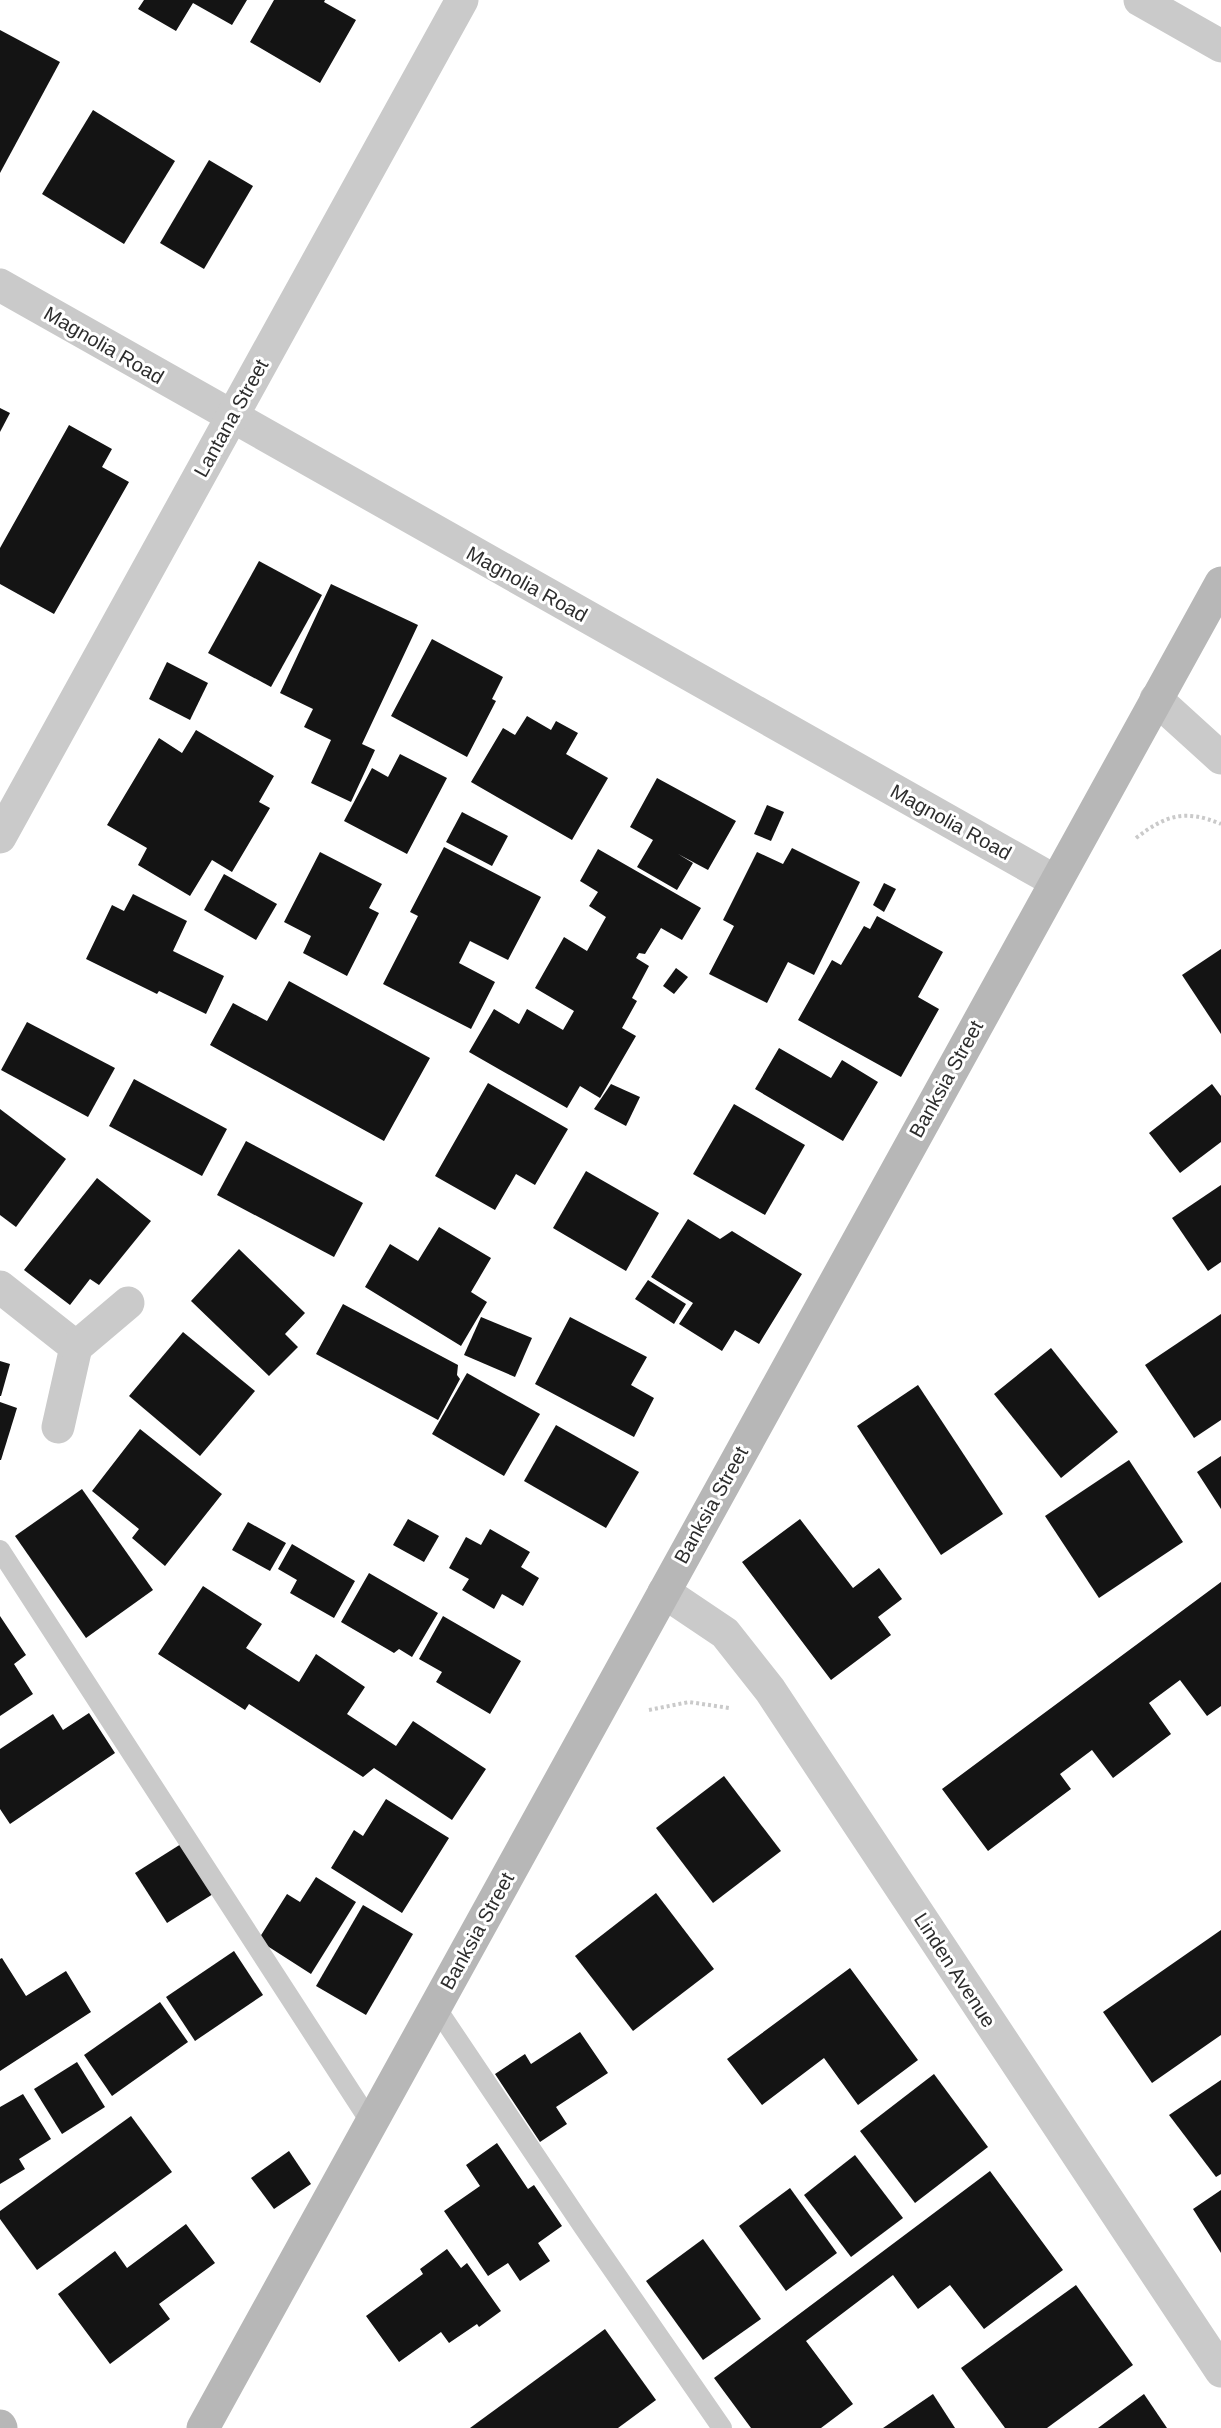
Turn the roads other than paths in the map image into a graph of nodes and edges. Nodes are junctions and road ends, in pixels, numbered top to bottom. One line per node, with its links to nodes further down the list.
1 (462, 0): 5 (street, Lantana Street)
2 (1140, 0): 3 (street)
3 (1221, 46)
4 (0, 285): 5 (street, Magnolia Road)
5 (231, 418): 9 (street, Lantana Street); 10 (street, Magnolia Road)
6 (1221, 583): 7 (street, Banksia Street)
7 (1156, 699): 8 (street); 10 (street, Banksia Street)
8 (1221, 758)
9 (0, 837)
10 (1055, 881): 16 (street, Banksia Street)
11 (0, 1287): 13 (street)
12 (128, 1303): 13 (street)
13 (76, 1347): 14 (street)
14 (58, 1427)
15 (0, 1550): 18 (lane)
16 (664, 1592): 17 (street, Banksia Street); 19 (street, Linden Avenue)
17 (435, 2006): 18 (street, Banksia Street); 21 (lane)
18 (371, 2123): 20 (street, Banksia Street)
19 (1221, 2371)
20 (203, 2428)
21 (722, 2428)

